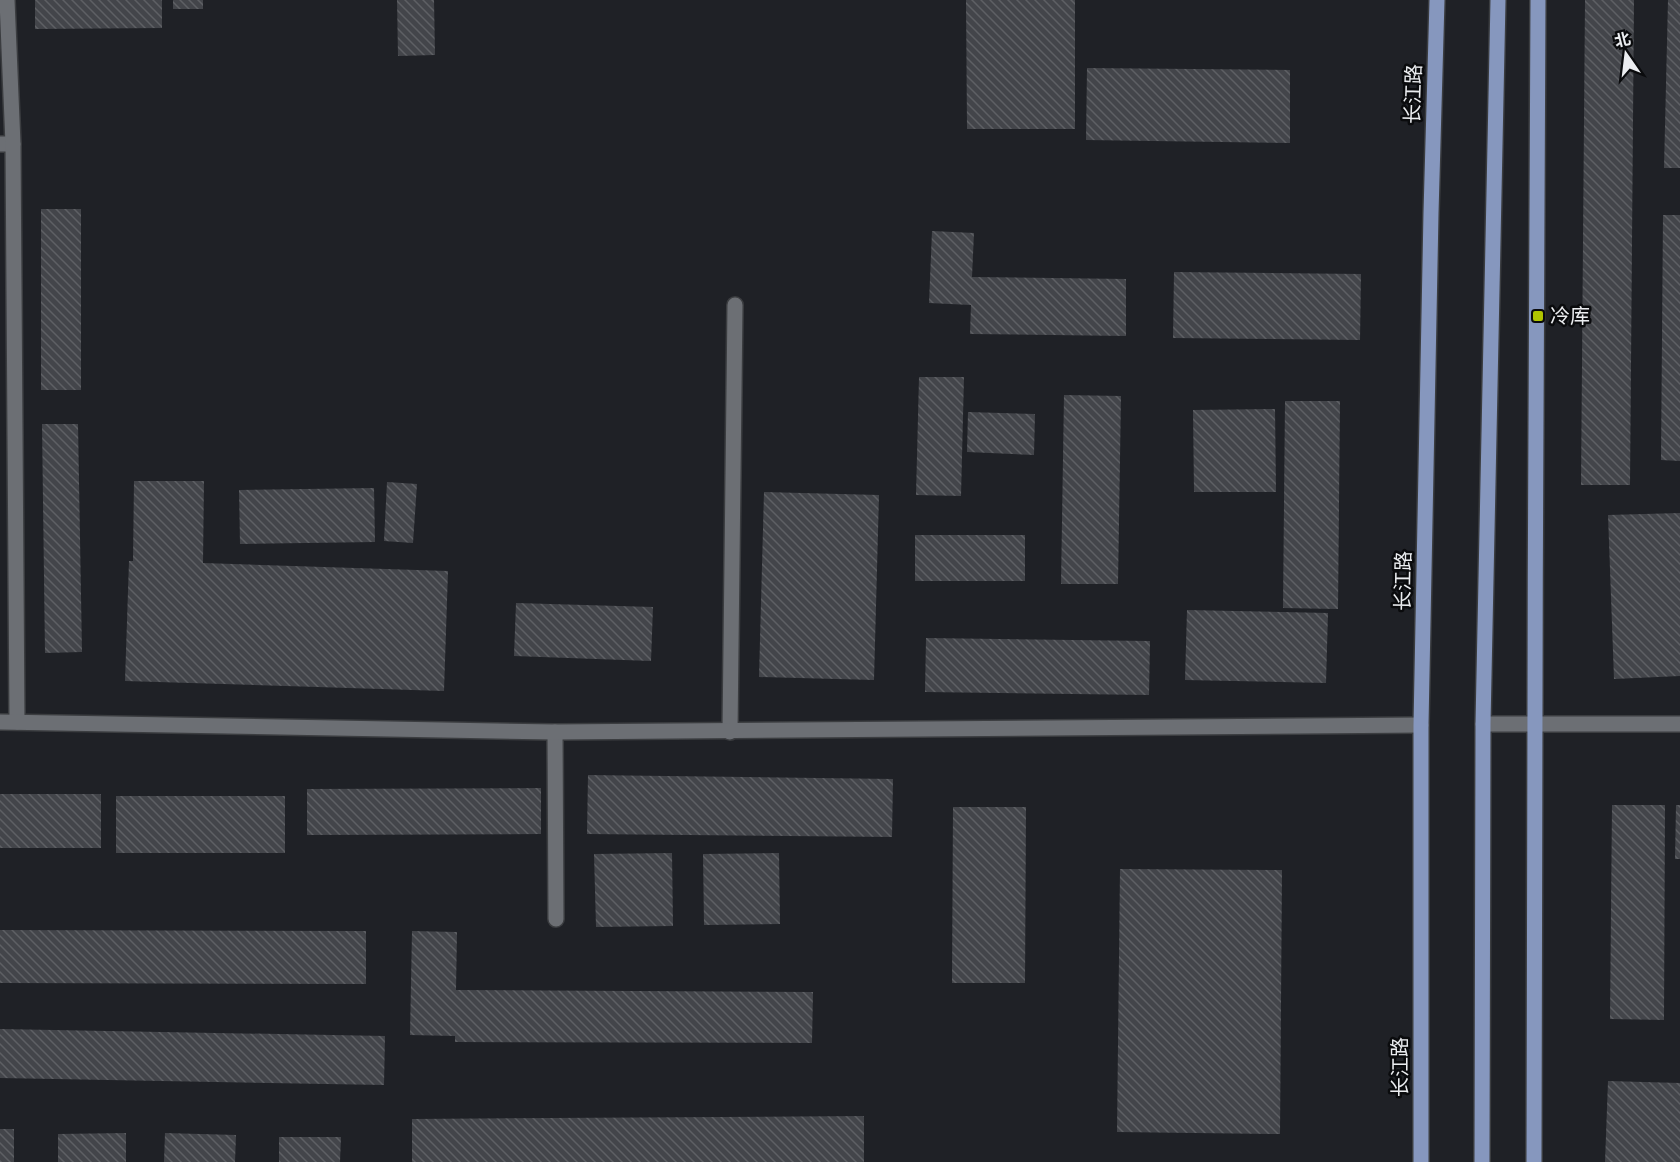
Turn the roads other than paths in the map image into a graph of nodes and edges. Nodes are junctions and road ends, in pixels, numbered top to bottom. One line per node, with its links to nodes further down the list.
1 (7, 0): 5 (street)
2 (1437, 0): 12 (main road, 长江路)
3 (1498, 0): 10 (main road)
4 (1538, 0): 9 (main road)
5 (6, 144): 8 (street)
6 (735, 305): 14 (street)
7 (0, 722): 8 (street)
8 (17, 722): 13 (street)
9 (1535, 723): 10 (street); 11 (street); 18 (main road)
10 (1483, 724): 17 (main road)
11 (1680, 724)
12 (1421, 725): 14 (street); 16 (main road, 长江路)
13 (555, 732): 14 (street); 15 (street)
14 (730, 732)
15 (556, 919)
16 (1421, 1162)
17 (1482, 1162)
18 (1534, 1162)

